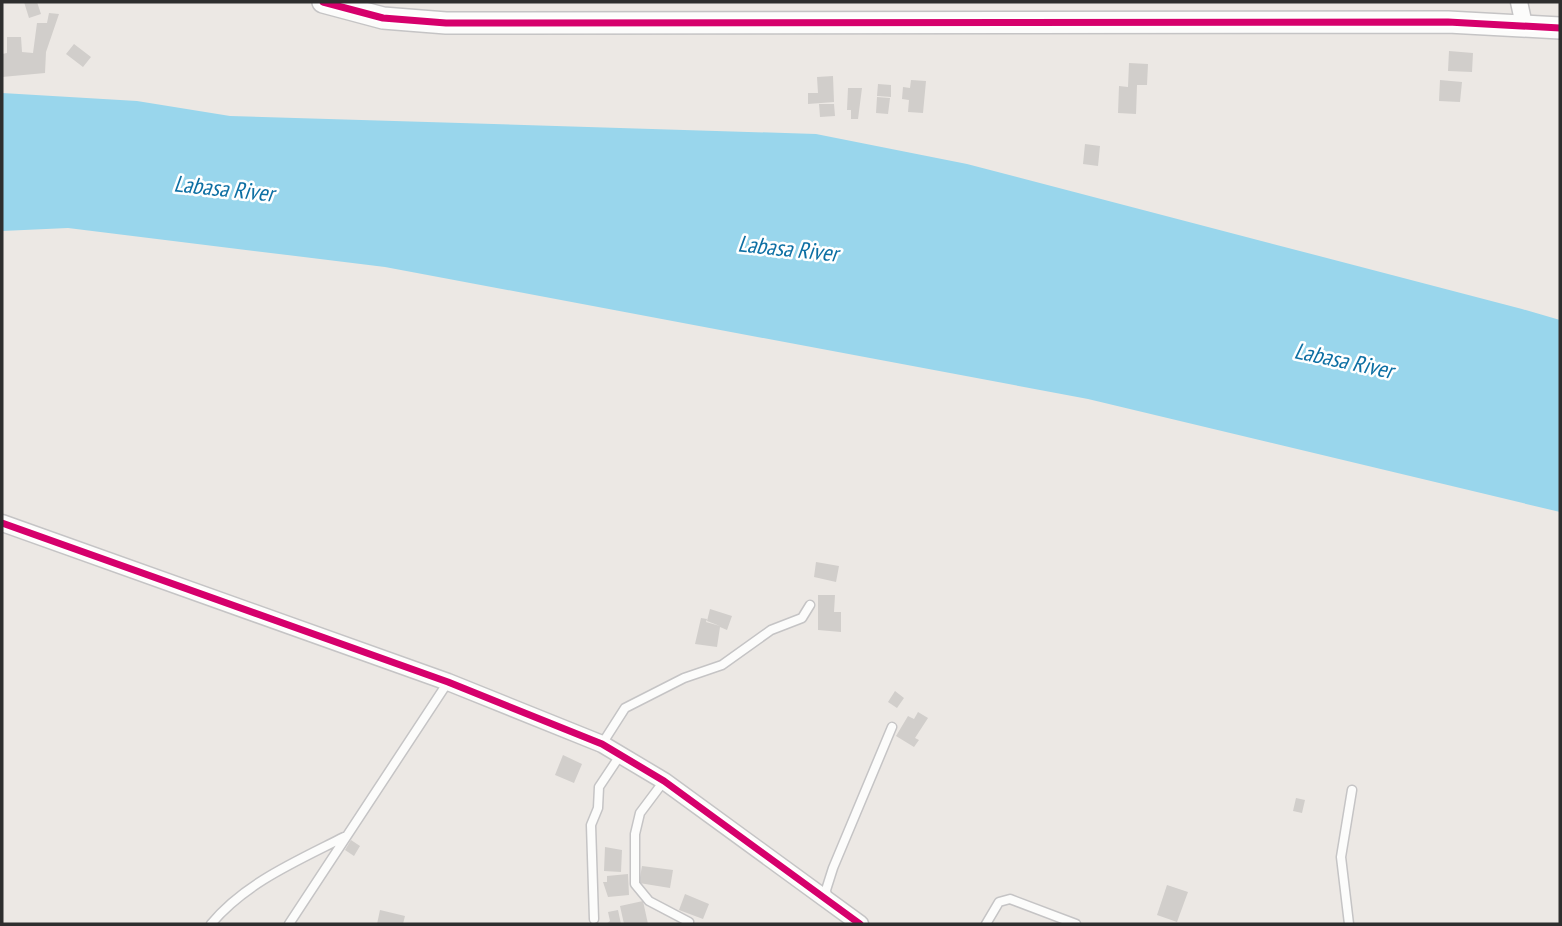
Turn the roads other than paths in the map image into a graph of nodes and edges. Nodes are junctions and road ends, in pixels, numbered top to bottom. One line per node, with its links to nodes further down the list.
1 (323, 2): 3 (street)
2 (1519, 2): 3 (street)
3 (1524, 25): 4 (street)
4 (1560, 28)
5 (2, 523): 7 (street)
6 (810, 605): 9 (lane)
7 (448, 682): 9 (street); 13 (lane)
8 (892, 727): 14 (lane)
9 (602, 744): 10 (street)
10 (621, 754): 11 (street); 15 (lane)
11 (664, 781): 14 (street); 16 (lane)
12 (1352, 790): 22 (lane)
13 (346, 835): 17 (lane); 18 (lane)
14 (828, 901): 19 (street)
15 (597, 922)
16 (689, 922)
17 (211, 924)
18 (289, 924)
19 (860, 924)
20 (986, 924): 21 (lane)
21 (1076, 924)
22 (1349, 924)

